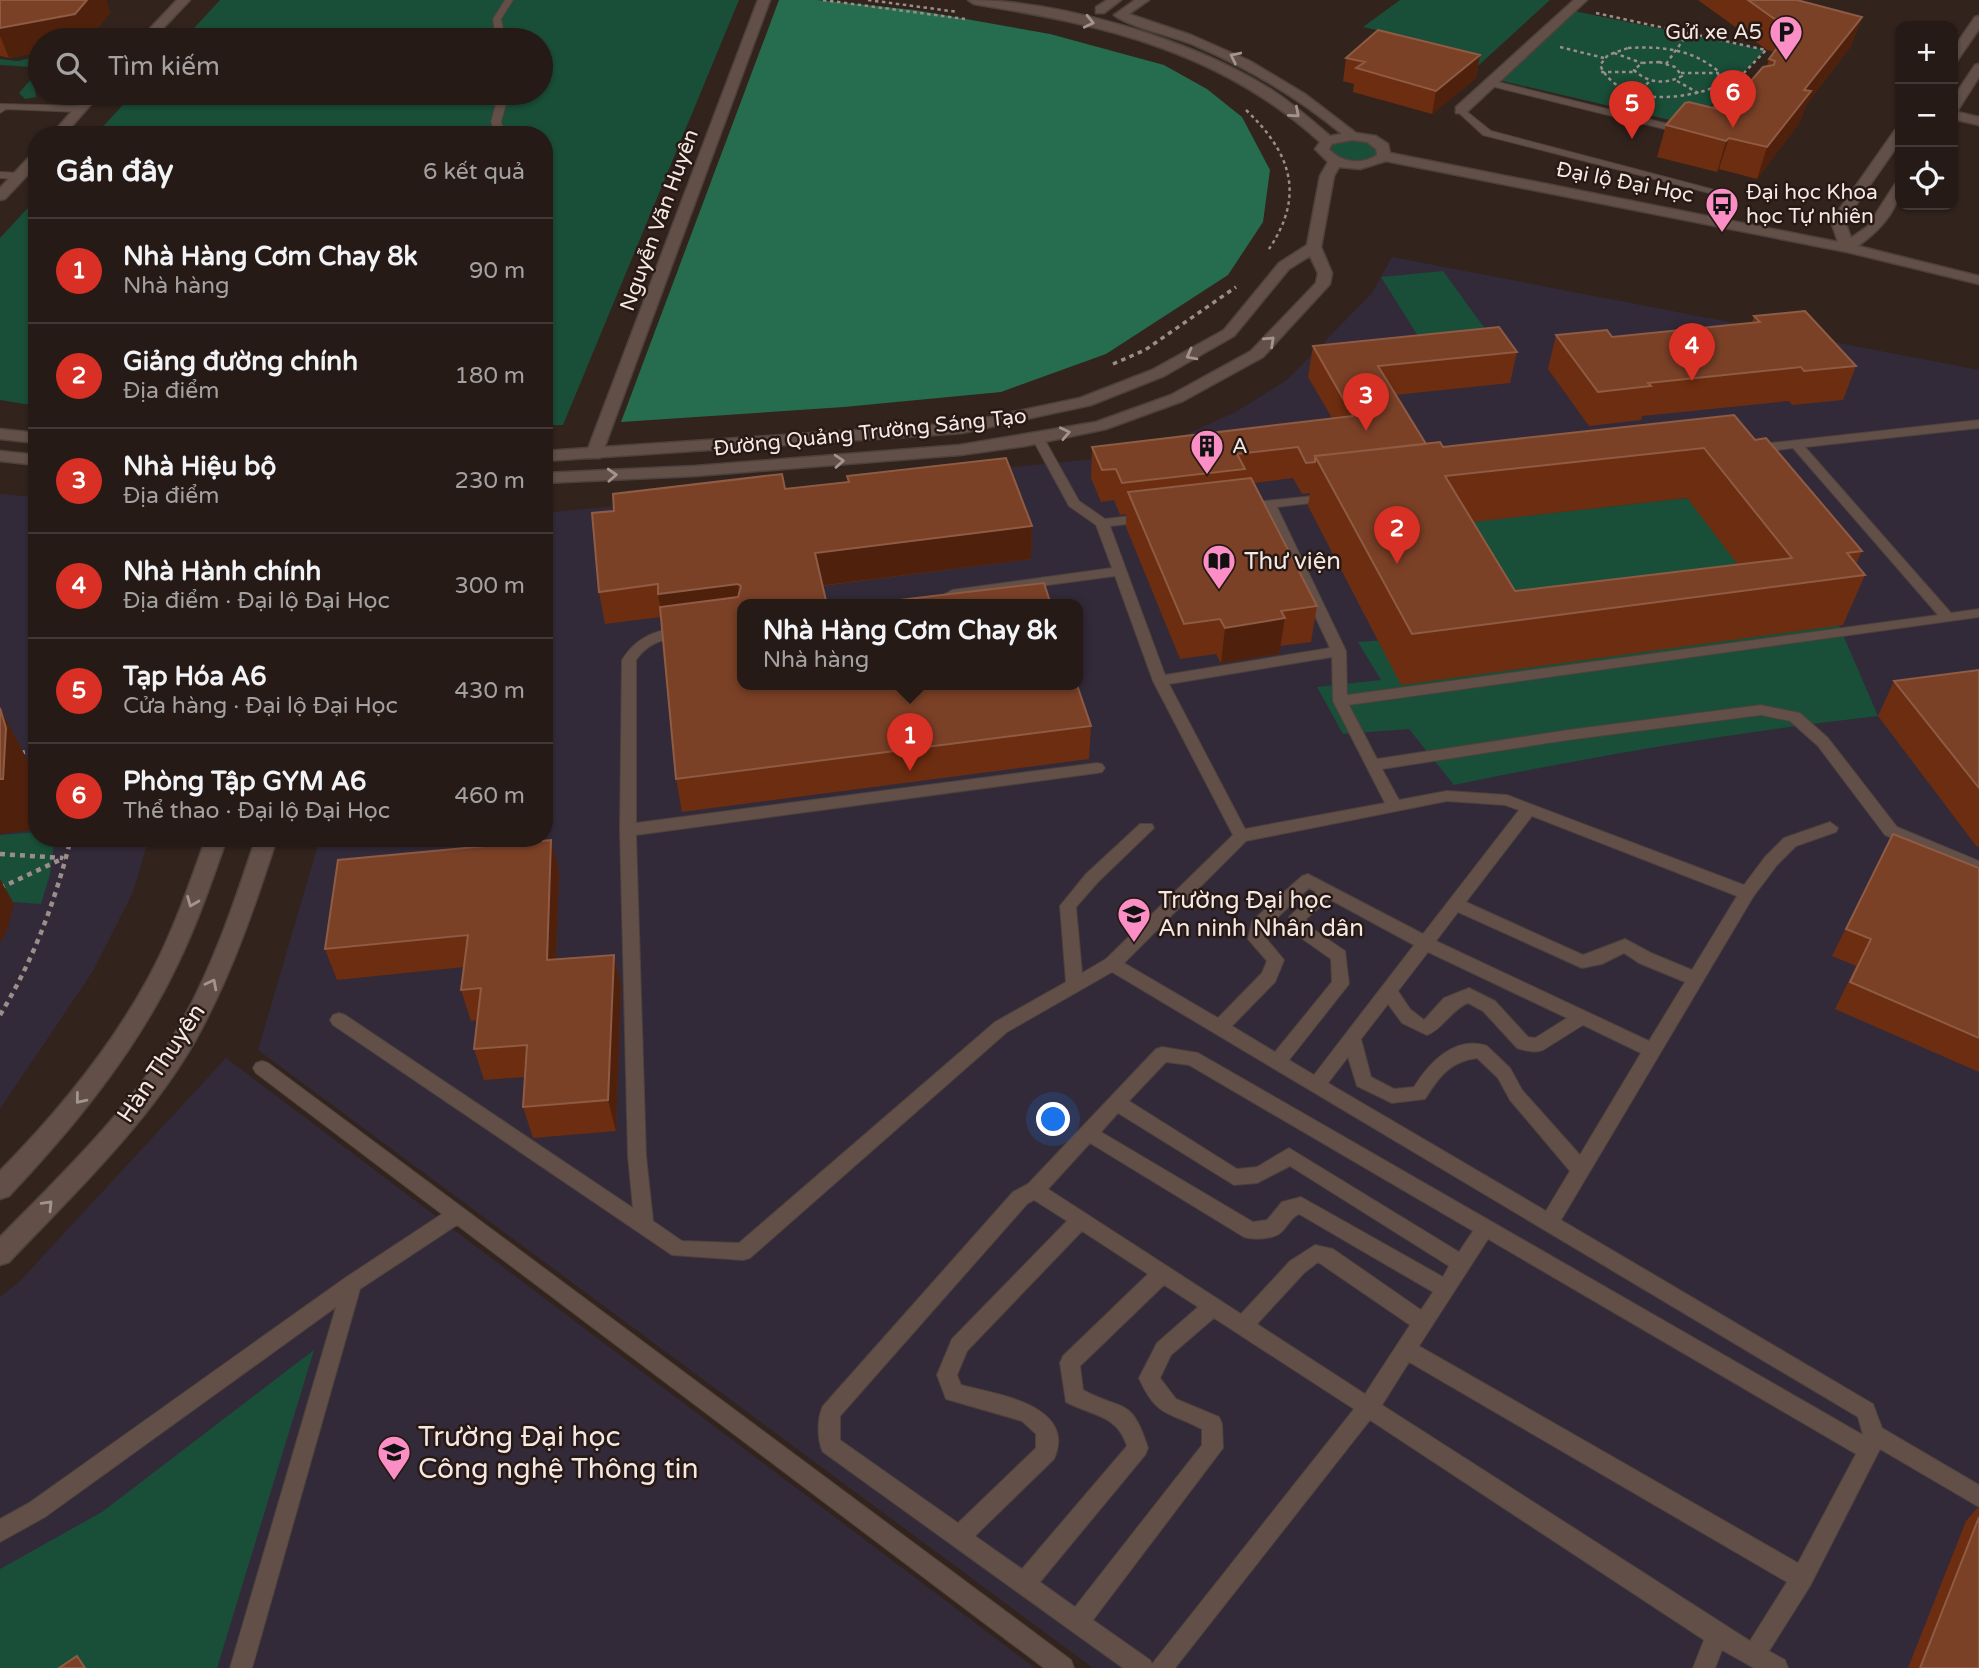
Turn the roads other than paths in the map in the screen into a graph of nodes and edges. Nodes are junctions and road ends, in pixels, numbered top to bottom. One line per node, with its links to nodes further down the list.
1 (184, 0): 12 (street)
2 (509, 0): 13 (lane)
3 (764, 0): 48 (street, Nguyễn Văn Huyên)
4 (974, 0): 30 (street, one-way to 30)
5 (1034, 0): 9 (street)
6 (1115, 0): 9 (street)
7 (1143, 0): 10 (street)
8 (1583, 5): 16 (street)
9 (1100, 10): 10 (street)
10 (1120, 15): 28 (street, one-way to 10)
11 (1979, 20): 14 (street)
12 (157, 28)
13 (498, 28)
14 (1958, 51)
15 (1979, 68): 18 (street)
16 (1490, 83): 17 (lane); 23 (street)
17 (1758, 93)
18 (1958, 100)
19 (1, 105): 22 (lane)
20 (84, 105): 22 (street)
21 (501, 105): 27 (lane)
22 (80, 109): 26 (street)
23 (1461, 110): 36 (lane)
24 (1958, 116): 25 (street)
25 (1979, 121)
26 (65, 126)
27 (498, 126)
28 (1352, 136): 30 (street); 31 (street)
29 (1895, 139): 40 (street)
30 (1327, 141): 32 (street)
31 (1384, 156): 32 (street); 40 (street, Đại lộ Đại Học)
32 (1336, 161): 39 (street, Đường Quảng Trường Sáng Tạo)
33 (28, 166): 35 (street)
34 (0, 175): 35 (lane)
35 (19, 176): 38 (street)
36 (1725, 194)
37 (1895, 195): 40 (street)
38 (0, 196)
39 (1314, 247): 45 (street, Đường Quảng Trường Sáng Tạo, one-way to 39); 48 (street, Đường Quảng Trường Sáng Tạo, one-way to 48)
40 (1847, 248): 41 (street, Đại lộ Đại Học)
41 (1979, 280)
42 (1979, 424): 46 (lane)
43 (0, 434): 44 (street)
44 (28, 437)
45 (1038, 438): 52 (street, Đường Quảng Trường Sáng Tạo, one-way to 45); 57 (lane)
46 (1796, 444): 47 (lane); 61 (lane)
47 (1741, 450)
48 (594, 454): 50 (street, Đường Quảng Trường Sáng Tạo)
49 (0, 456): 51 (street)
50 (553, 456)
51 (28, 459)
52 (553, 477)
53 (1336, 496): 54 (lane)
54 (1269, 504): 55 (lane); 63 (lane)
55 (1227, 509)
56 (1158, 517): 57 (lane)
57 (1102, 523): 58 (lane)
58 (1120, 571): 59 (lane); 64 (lane)
59 (943, 596)
60 (1979, 613): 61 (lane)
61 (1948, 618): 65 (lane)
62 (693, 629): 72 (lane)
63 (1339, 651): 64 (lane); 65 (lane)
64 (1160, 681): 73 (lane)
65 (1340, 701): 66 (lane)
66 (1373, 765): 68 (lane); 76 (lane)
67 (1097, 768): 72 (lane)
68 (1394, 806): 69 (lane); 73 (lane)
69 (1529, 808): 78 (lane); 79 (lane)
70 (1146, 828): 83 (lane)
71 (1830, 828): 78 (lane)
72 (628, 830): 101 (lane)
73 (1241, 836): 81 (lane)
74 (213, 847): 96 (street, Hàn Thuyên, one-way to 96)
75 (264, 847): 103 (street, Hàn Thuyên, one-way to 75)
76 (1979, 868)
77 (1328, 891): 80 (lane); 87 (lane); 90 (lane)
78 (1747, 893): 82 (lane)
79 (1455, 904): 80 (lane); 82 (lane)
80 (1425, 943): 84 (lane); 85 (lane)
81 (1112, 964): 83 (lane); 87 (lane)
82 (1696, 979): 89 (lane)
83 (1075, 986): 101 (lane)
84 (1389, 989): 85 (lane); 88 (lane)
85 (1581, 1018): 89 (lane)
86 (339, 1020): 101 (lane)
87 (1219, 1028): 90 (lane)
88 (1352, 1038): 92 (lane); 95 (lane)
89 (1653, 1051): 95 (lane)
90 (1277, 1062): 92 (lane)
91 (262, 1068): 98 (lane)
92 (1316, 1085): 100 (lane)
93 (1116, 1103): 94 (lane); 102 (lane); 104 (lane)
94 (1088, 1133): 97 (lane); 107 (lane)
95 (1581, 1170): 100 (lane)
96 (0, 1188)
97 (1035, 1190): 99 (lane); 116 (lane)
98 (457, 1214): 106 (lane); 123 (lane)
99 (1081, 1219): 105 (lane); 116 (lane)
100 (1549, 1223): 113 (lane)
101 (644, 1225)
102 (1486, 1227): 104 (lane); 113 (lane)
103 (0, 1254)
104 (1462, 1264): 107 (lane)
105 (1163, 1273): 108 (lane); 118 (lane)
106 (352, 1284): 115 (lane); 122 (lane)
107 (1446, 1289): 109 (lane)
108 (1214, 1306): 110 (lane); 119 (lane)
109 (1423, 1323): 110 (lane); 111 (lane)
110 (1244, 1325): 112 (lane)
111 (1406, 1349): 112 (lane); 117 (lane)
112 (1369, 1406): 120 (lane); 125 (lane)
113 (1872, 1442): 114 (lane); 117 (lane)
114 (1979, 1497)
115 (0, 1531)
116 (958, 1537): 118 (lane)
117 (1802, 1578): 121 (lane)
118 (1025, 1583): 119 (lane)
119 (1078, 1621): 124 (lane)
120 (1717, 1635): 121 (lane); 126 (lane)
121 (1755, 1653): 127 (lane)
122 (241, 1668)
123 (1063, 1668)
124 (1142, 1668)
125 (1161, 1668)
126 (1704, 1668)
127 (1777, 1668)

